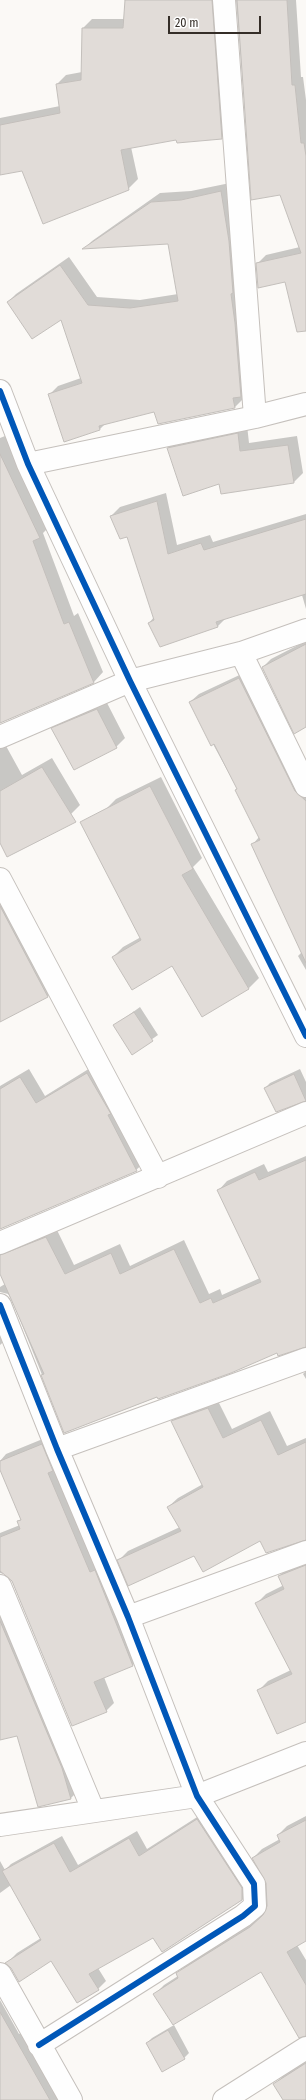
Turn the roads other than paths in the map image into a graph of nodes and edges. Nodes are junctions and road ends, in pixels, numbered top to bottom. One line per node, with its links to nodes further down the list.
1 (224, 0): 4 (street)
2 (0, 391): 5 (street)
3 (306, 404): 4 (street)
4 (255, 417): 5 (street)
5 (28, 464): 8 (street)
6 (306, 630): 7 (street)
7 (241, 653): 8 (street); 10 (street)
8 (130, 681): 9 (street); 12 (street)
9 (0, 737)
10 (306, 786)
11 (0, 879): 14 (street)
12 (306, 1036)
13 (306, 1113): 14 (street)
14 (158, 1177): 15 (street)
15 (0, 1243)
16 (0, 1305): 18 (street)
17 (306, 1359): 18 (street)
18 (57, 1449): 21 (street)
19 (306, 1552): 21 (street)
20 (0, 1586): 24 (street)
21 (128, 1617): 23 (street)
22 (306, 1753): 23 (street)
23 (197, 1796): 24 (street); 27 (street)
24 (93, 1810): 25 (street)
25 (0, 1825)
26 (0, 1974): 27 (street)
27 (38, 2045): 29 (street)
28 (306, 2048): 30 (street)
29 (71, 2100)
30 (224, 2100)

